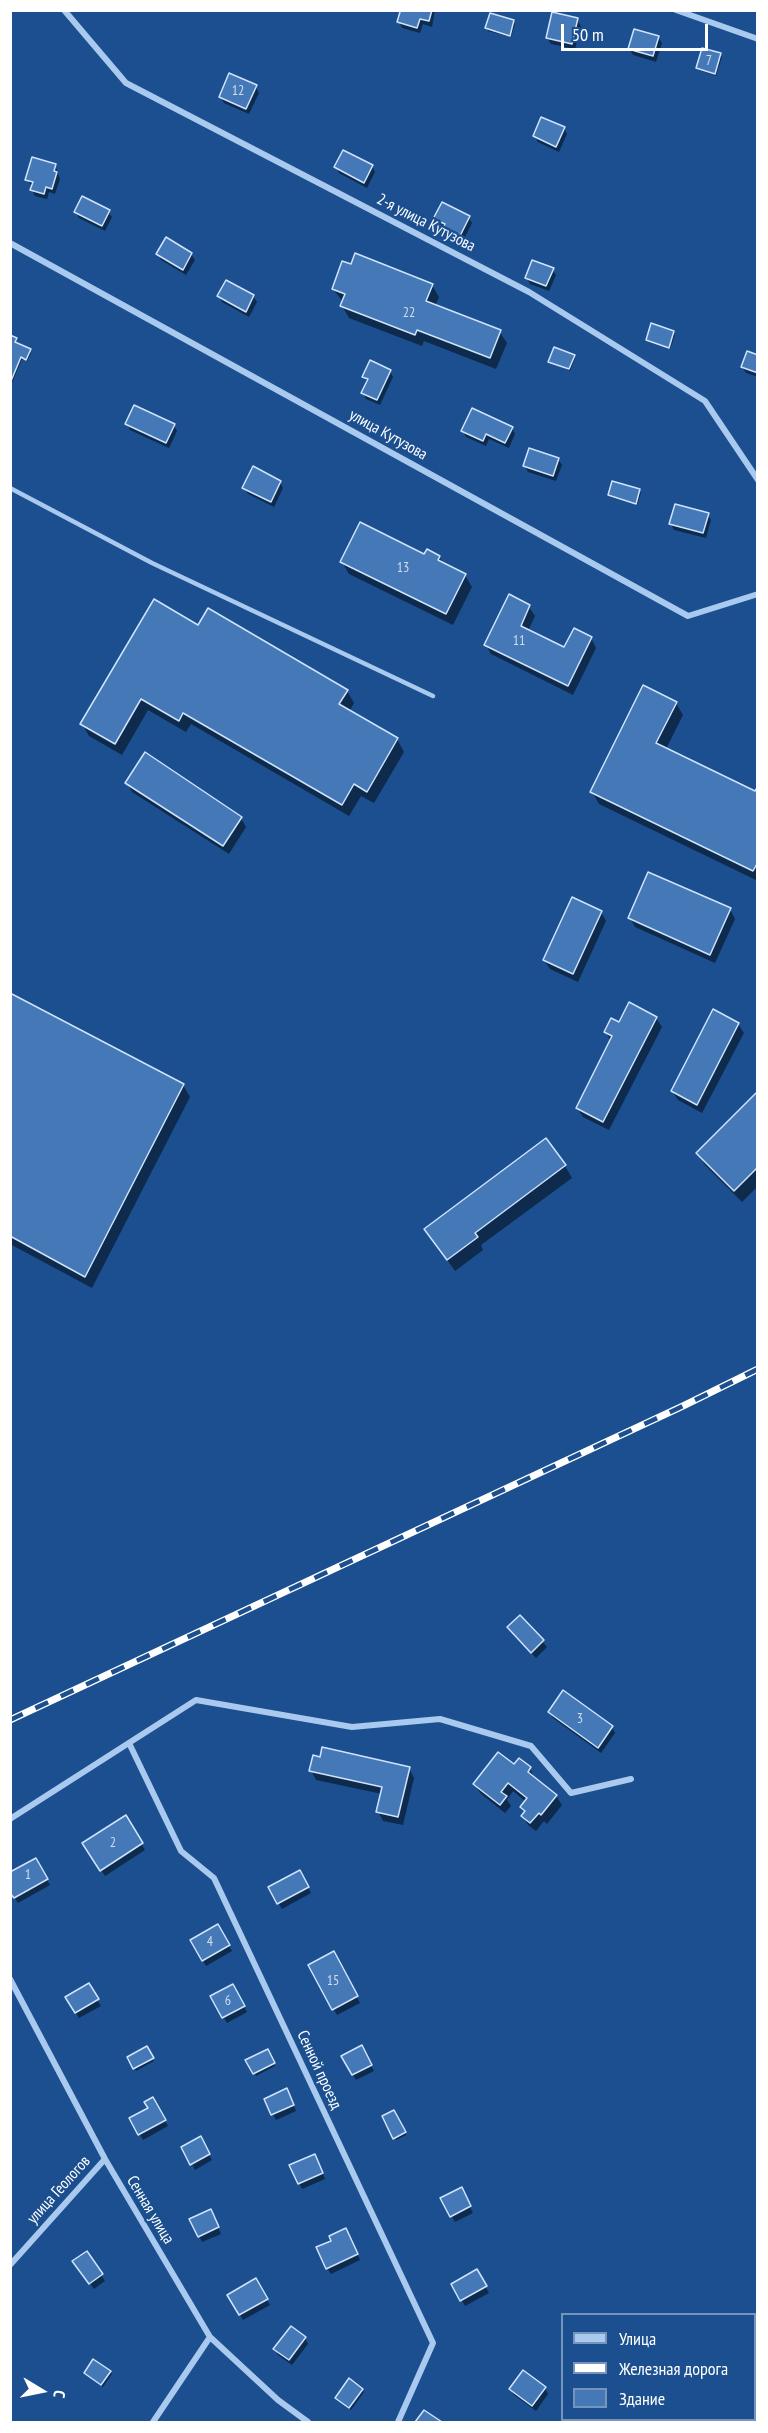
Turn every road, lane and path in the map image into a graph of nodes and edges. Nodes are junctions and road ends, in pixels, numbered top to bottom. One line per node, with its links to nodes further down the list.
1 (64, 10): 5 (street, 2-я улица Кутузова)
2 (676, 10): 3 (street)
3 (758, 39)
4 (10, 243): 7 (street, улица Кутузова)
5 (758, 480)
6 (10, 488): 8 (lane)
7 (758, 594)
8 (433, 696)
9 (129, 1743): 10 (street); 11 (street); 18 (street, Сенной проезд)
10 (631, 1779)
11 (10, 1819)
12 (10, 1979): 13 (street, Сенная улица)
13 (105, 2159): 14 (street, улица Геологов); 15 (street, Сенная улица)
14 (10, 2265)
15 (210, 2337): 16 (street); 17 (street, Сенная улица)
16 (153, 2422)
17 (308, 2422)
18 (398, 2422)

